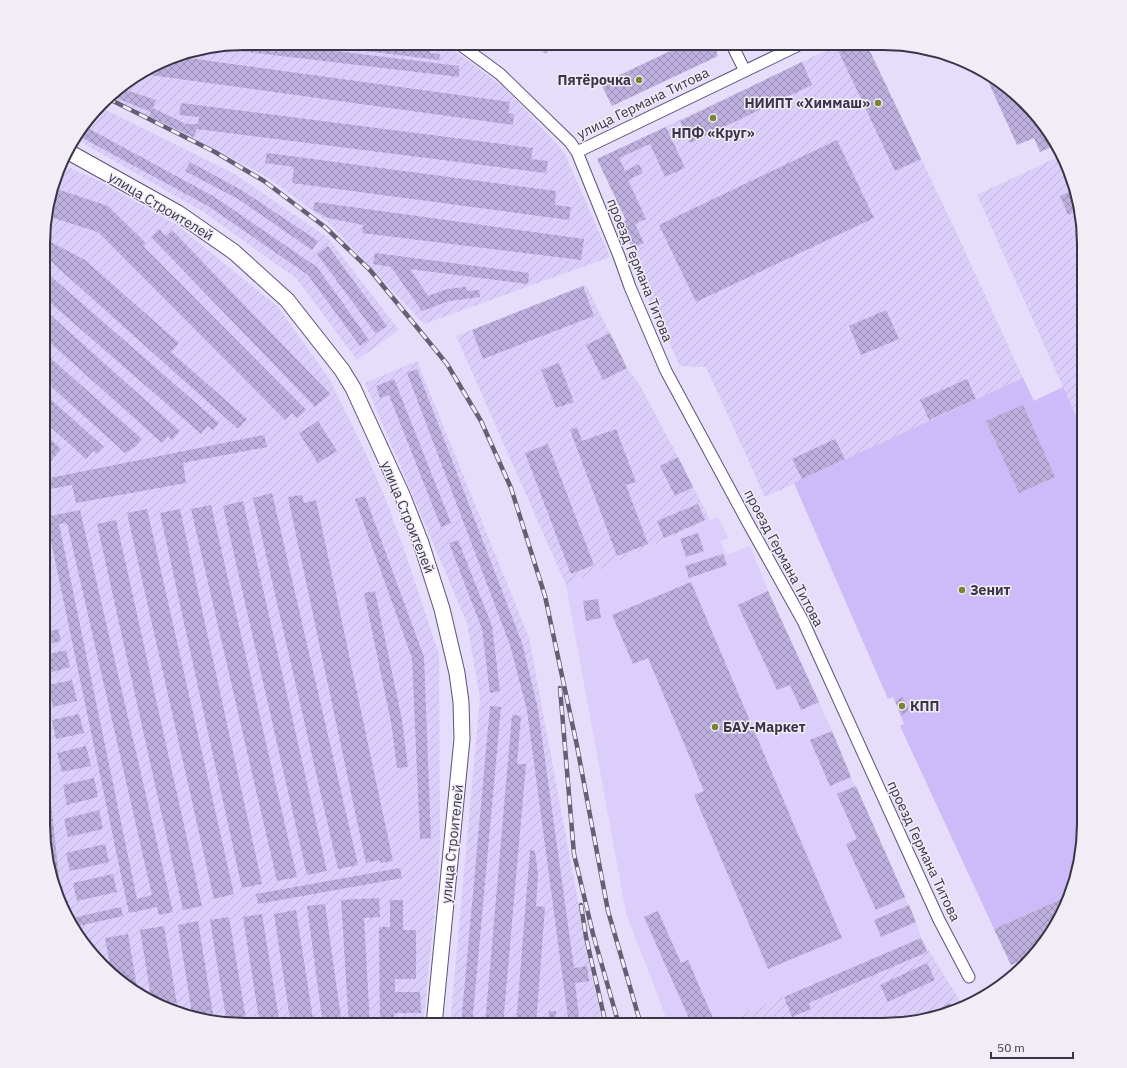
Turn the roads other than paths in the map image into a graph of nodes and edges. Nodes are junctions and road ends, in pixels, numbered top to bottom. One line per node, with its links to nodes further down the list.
1 (467, 50): 5 (street, улица Германа Титова)
2 (734, 50): 4 (street)
3 (788, 50): 4 (street, улица Германа Титова)
4 (745, 71): 5 (street, улица Германа Титова)
5 (577, 152): 7 (street, проезд Германа Титова)
6 (72, 154): 8 (main road, улица Строителей)
7 (969, 977)
8 (435, 1018)

